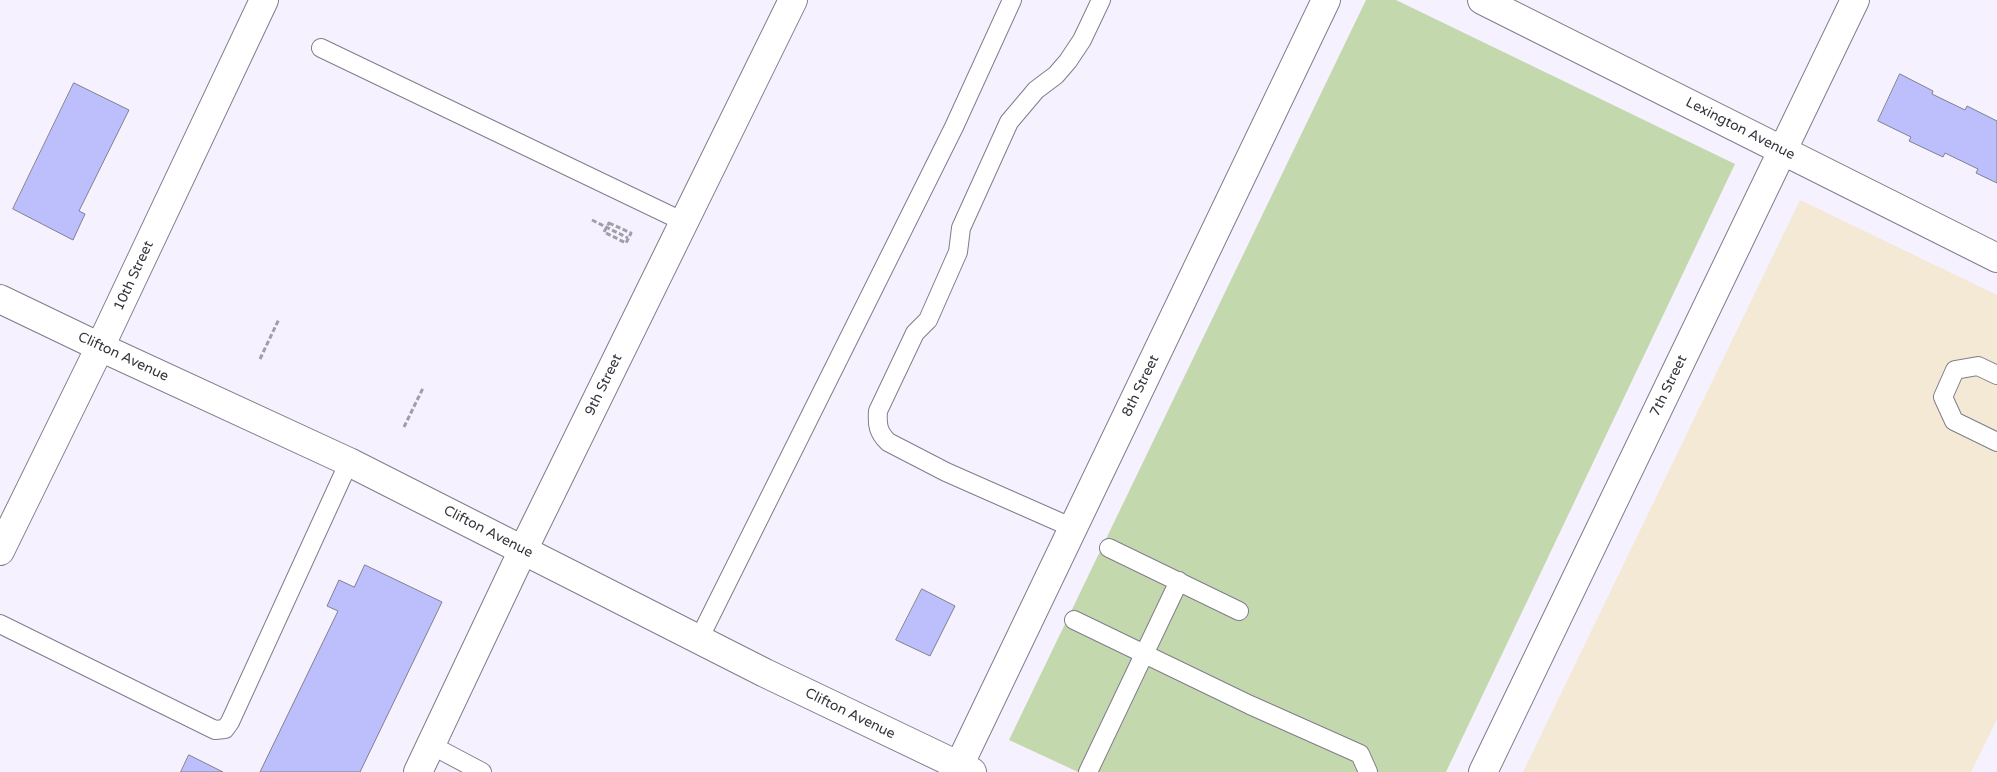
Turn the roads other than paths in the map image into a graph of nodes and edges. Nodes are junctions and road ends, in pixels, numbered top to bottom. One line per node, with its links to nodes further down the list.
1 (264, 0): 13 (street, 10th Street)
2 (793, 0): 10 (street, 9th Street)
3 (1012, 0): 25 (lane)
4 (1101, 0): 17 (lane)
5 (1326, 0): 17 (street, 8th Street)
6 (1482, 0): 9 (street, Lexington Avenue)
7 (1855, 0): 9 (street, 7th Street)
8 (322, 48): 10 (lane)
9 (1783, 150): 11 (street, Lexington Avenue); 33 (street, 7th Street)
10 (684, 222): 19 (street, 9th Street)
11 (1997, 258)
12 (0, 299): 13 (street, Clifton Avenue)
13 (100, 347): 16 (street, Clifton Avenue); 20 (street, 10th Street)
14 (1997, 375): 15 (lane)
15 (1997, 442)
16 (349, 462): 19 (street, Clifton Avenue); 24 (lane)
17 (1073, 528): 28 (street, 8th Street)
18 (1109, 548): 21 (lane)
19 (523, 550): 25 (street, Clifton Avenue); 27 (street, 9th Street)
20 (0, 551)
21 (1179, 581): 22 (lane); 26 (lane)
22 (1239, 610)
23 (1074, 620): 26 (lane)
24 (0, 624)
25 (698, 639): 28 (street, Clifton Avenue)
26 (1144, 654): 31 (lane); 32 (lane)
27 (431, 745): 29 (street, 9th Street); 30 (lane)
28 (962, 770)
29 (418, 772)
30 (482, 772)
31 (1088, 772)
32 (1368, 772)
33 (1483, 772)

